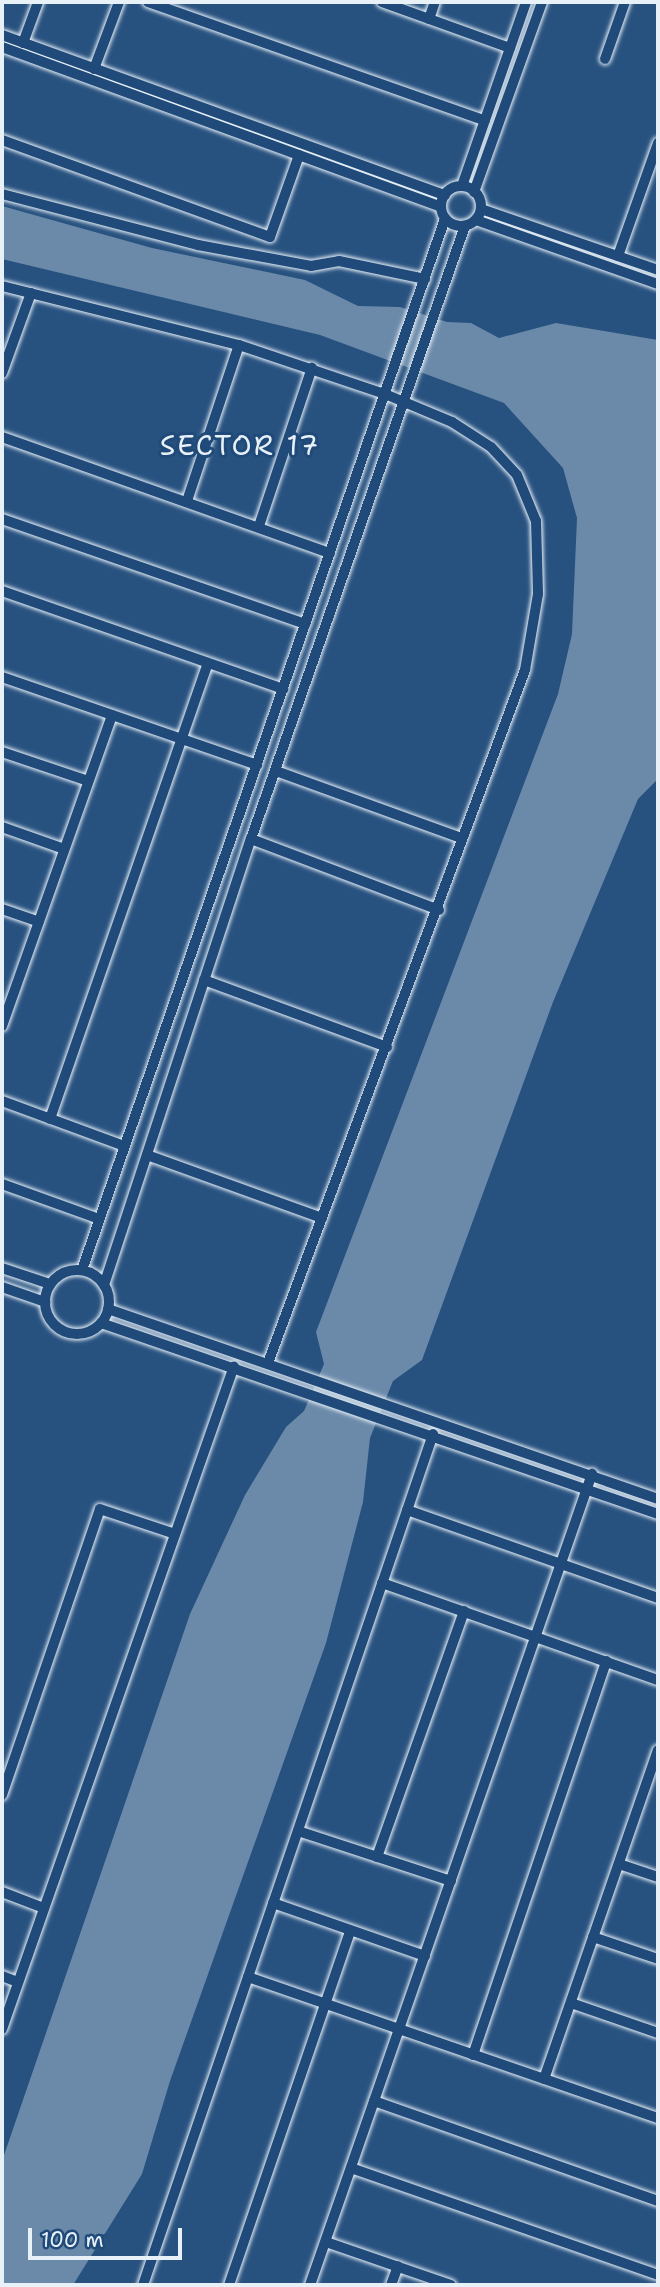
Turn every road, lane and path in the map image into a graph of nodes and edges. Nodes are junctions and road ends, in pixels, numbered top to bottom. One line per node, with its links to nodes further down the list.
1 (38, 2): 11 (street)
2 (118, 2): 15 (street)
3 (148, 2): 16 (street)
4 (382, 2): 9 (street)
5 (435, 2): 9 (street)
6 (526, 2): 13 (street)
7 (542, 2): 23 (street)
8 (625, 2): 14 (street)
9 (429, 19): 13 (street)
10 (2, 35): 11 (street)
11 (23, 43): 15 (street)
12 (2, 47): 19 (street)
13 (510, 48): 16 (street)
14 (605, 59)
15 (94, 69): 25 (street)
16 (485, 121): 22 (street)
17 (2, 140): 19 (street)
18 (658, 143): 20 (street)
19 (299, 155): 26 (street)
20 (647, 175): 21 (street); 29 (street)
21 (658, 179)
22 (462, 187): 23 (street); 25 (street)
23 (474, 192): 27 (street)
24 (2, 194): 31 (street)
25 (445, 195): 26 (street)
26 (441, 207): 28 (street)
27 (474, 218): 28 (street); 29 (street); 32 (street); 39 (street)
28 (445, 219): 31 (street)
29 (618, 256): 30 (street)
30 (658, 270)
31 (425, 279): 38 (street)
32 (658, 284)
33 (2, 286): 34 (street)
34 (31, 293): 35 (street); 37 (street)
35 (239, 345): 36 (street); 41 (street)
36 (312, 368): 38 (street); 43 (street)
37 (2, 373)
38 (386, 391): 39 (street); 44 (street)
39 (404, 398): 54 (street); 57 (street)
40 (2, 437): 41 (street)
41 (187, 501): 43 (street)
42 (2, 519): 46 (street)
43 (259, 526): 44 (street)
44 (330, 554): 46 (street)
45 (2, 592): 47 (street)
46 (305, 624): 49 (street)
47 (207, 665): 49 (street); 51 (street)
48 (2, 677): 50 (street)
49 (283, 689): 53 (street)
50 (112, 715): 51 (street); 55 (street)
51 (183, 739): 53 (street); 67 (street)
52 (2, 751): 55 (street)
53 (257, 765): 68 (street)
54 (276, 772): 57 (street); 58 (street)
55 (88, 781): 59 (street)
56 (2, 827): 59 (street)
57 (461, 838): 61 (street)
58 (251, 839): 61 (street); 63 (street)
59 (64, 849): 62 (street)
60 (2, 909): 62 (street)
61 (439, 910): 65 (street)
62 (38, 922): 64 (street)
63 (204, 980): 65 (street); 69 (street)
64 (2, 1026)
65 (387, 1047): 71 (street)
66 (2, 1101): 67 (street)
67 (50, 1119): 68 (street)
68 (124, 1146): 72 (street)
69 (146, 1155): 71 (street); 76 (street)
70 (2, 1184): 72 (street)
71 (322, 1218): 81 (street)
72 (99, 1219): 74 (street)
73 (2, 1268): 75 (street)
74 (82, 1270): 75 (street); 76 (street)
75 (50, 1284): 78 (street)
76 (104, 1285): 79 (street)
77 (2, 1287): 78 (street)
78 (45, 1302): 80 (street)
79 (108, 1309): 80 (street); 81 (street)
80 (101, 1323): 82 (street)
81 (268, 1363): 84 (street)
82 (234, 1366): 83 (street); 91 (street)
83 (433, 1434): 85 (street); 89 (street)
84 (539, 1455): 85 (street); 86 (street)
85 (534, 1469): 87 (street)
86 (592, 1474): 87 (street); 88 (street)
87 (587, 1487): 90 (street); 92 (street)
88 (658, 1499)
89 (407, 1510): 92 (street); 93 (street)
90 (658, 1514)
91 (175, 1534): 100 (street); 108 (street)
92 (560, 1564): 94 (street); 96 (street)
93 (382, 1583): 95 (street); 101 (street)
94 (658, 1598)
95 (464, 1611): 96 (street); 102 (street)
96 (536, 1636): 97 (street); 105 (street)
97 (606, 1661): 98 (street); 121 (street)
98 (658, 1680)
99 (658, 1750): 103 (street)
100 (2, 1795)
101 (298, 1831): 102 (street); 107 (street)
102 (377, 1857): 105 (street)
103 (619, 1864): 104 (street); 110 (street)
104 (658, 1877)
105 (451, 1881): 111 (street)
106 (2, 1892): 108 (street)
107 (273, 1903): 109 (street); 114 (street)
108 (44, 1908): 115 (street)
109 (350, 1931): 111 (street); 117 (street)
110 (593, 1937): 112 (street); 116 (street)
111 (425, 1956): 119 (street)
112 (658, 1959)
113 (2, 1976): 115 (street)
114 (248, 1977): 117 (street); 130 (street)
115 (18, 1982): 118 (street)
116 (570, 2003): 120 (street); 122 (street)
117 (326, 2004): 119 (street); 131 (street)
118 (2, 2029)
119 (399, 2029): 121 (street); 123 (street)
120 (658, 2033)
121 (473, 2055): 122 (street)
122 (544, 2079): 124 (street)
123 (374, 2101): 125 (street); 126 (street)
124 (658, 2119)
125 (351, 2168): 127 (street); 129 (street)
126 (658, 2201)
127 (326, 2242): 128 (street); 132 (street)
128 (398, 2266): 133 (street); 134 (street)
129 (658, 2275)
130 (143, 2285)
131 (229, 2285)
132 (310, 2285)
133 (391, 2285)
134 (451, 2285)

